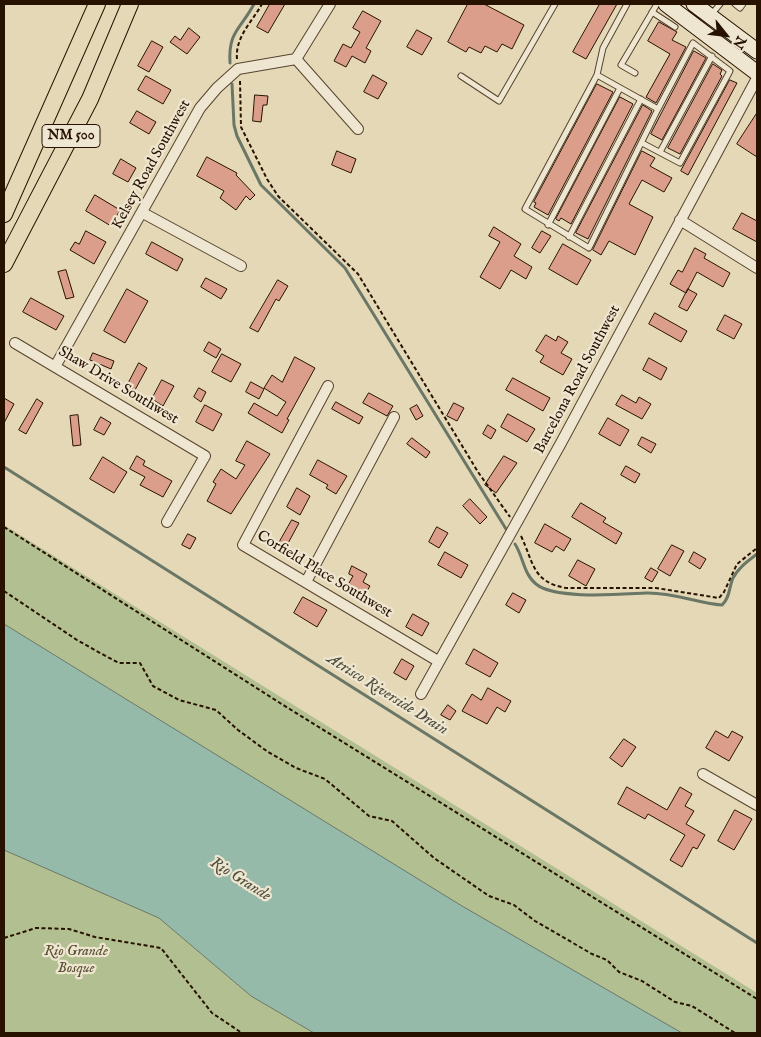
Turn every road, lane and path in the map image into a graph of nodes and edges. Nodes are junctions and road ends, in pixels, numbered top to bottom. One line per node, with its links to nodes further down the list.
1 (97, 4): 32 (main road, NM 500)
2 (130, 4): 36 (main road, NM 500)
3 (262, 4): 19 (path)
4 (330, 4): 18 (street)
5 (555, 4): 23 (lane)
6 (628, 4): 22 (lane)
7 (657, 4): 13 (lane)
8 (666, 4): 15 (main road)
9 (694, 4): 12 (main road)
10 (735, 4): 11 (lane)
11 (743, 4)
12 (715, 10): 16 (main road)
13 (652, 12): 14 (lane); 20 (lane)
14 (675, 27)
15 (696, 37): 17 (lane); 21 (main road); 27 (lane)
16 (757, 51)
17 (712, 56): 30 (lane); 30 (lane)
18 (296, 59): 19 (street); 28 (street)
19 (238, 68): 31 (street, Kelsey Road Southwest); 44 (path)
20 (635, 73)
21 (757, 73)
22 (597, 75): 25 (lane); 34 (lane)
23 (461, 76)
24 (757, 78): 33 (street, Barcelona Road Southwest)
25 (620, 88): 26 (lane); 34 (lane)
26 (640, 99): 27 (lane); 35 (lane)
27 (658, 109): 29 (lane)
28 (358, 129)
29 (642, 143): 30 (lane); 35 (lane)
30 (660, 152)
31 (143, 213): 37 (street); 40 (street, Kelsey Road Southwest)
32 (4, 214)
33 (680, 220): 38 (street); 44 (street, Barcelona Road Southwest)
34 (548, 225): 35 (lane)
35 (569, 237)
36 (4, 264)
37 (242, 266)
38 (757, 268)
39 (15, 342): 40 (street, Shaw Drive Southwest)
40 (56, 365): 43 (street, Shaw Drive Southwest)
41 (328, 386): 47 (street, Corfield Place Southwest)
42 (394, 417): 47 (street)
43 (167, 522)
44 (515, 525): 46 (path); 49 (street, Barcelona Road Southwest)
45 (4, 527): 54 (path)
46 (757, 548)
47 (306, 582): 49 (street, Corfield Place Southwest)
48 (4, 590): 56 (path)
49 (438, 661): 50 (street, Barcelona Road Southwest)
50 (421, 694)
51 (702, 774): 52 (street)
52 (757, 805)
53 (4, 938): 55 (path)
54 (757, 998)
55 (242, 1033)
56 (735, 1033)

